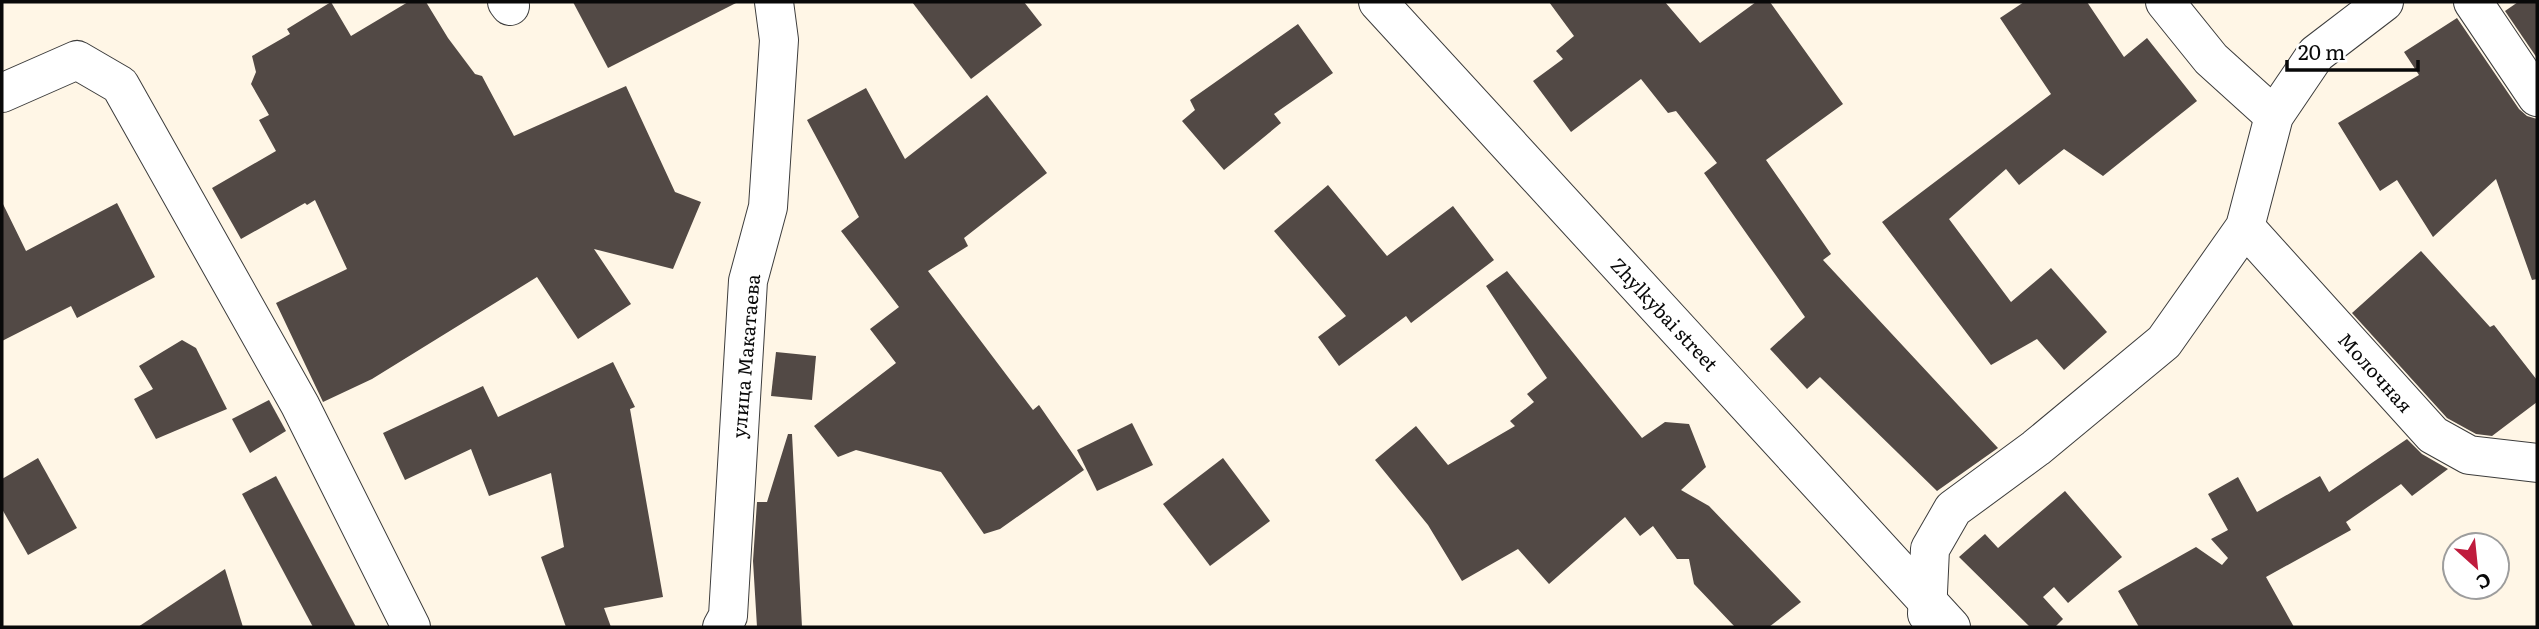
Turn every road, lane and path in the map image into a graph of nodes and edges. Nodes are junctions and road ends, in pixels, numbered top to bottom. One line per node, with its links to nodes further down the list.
1 (775, 2): 13 (street, улица Макатаева)
2 (1378, 2): 11 (street, Zhylkybai street)
3 (2165, 2): 8 (street)
4 (2384, 2): 8 (street)
5 (2473, 2): 7 (street)
6 (2, 93): 12 (street)
7 (2537, 97)
8 (2274, 116): 9 (street)
9 (2245, 227): 10 (street, Молочная); 11 (street)
10 (2537, 463)
11 (1935, 618)
12 (411, 627)
13 (722, 627)

